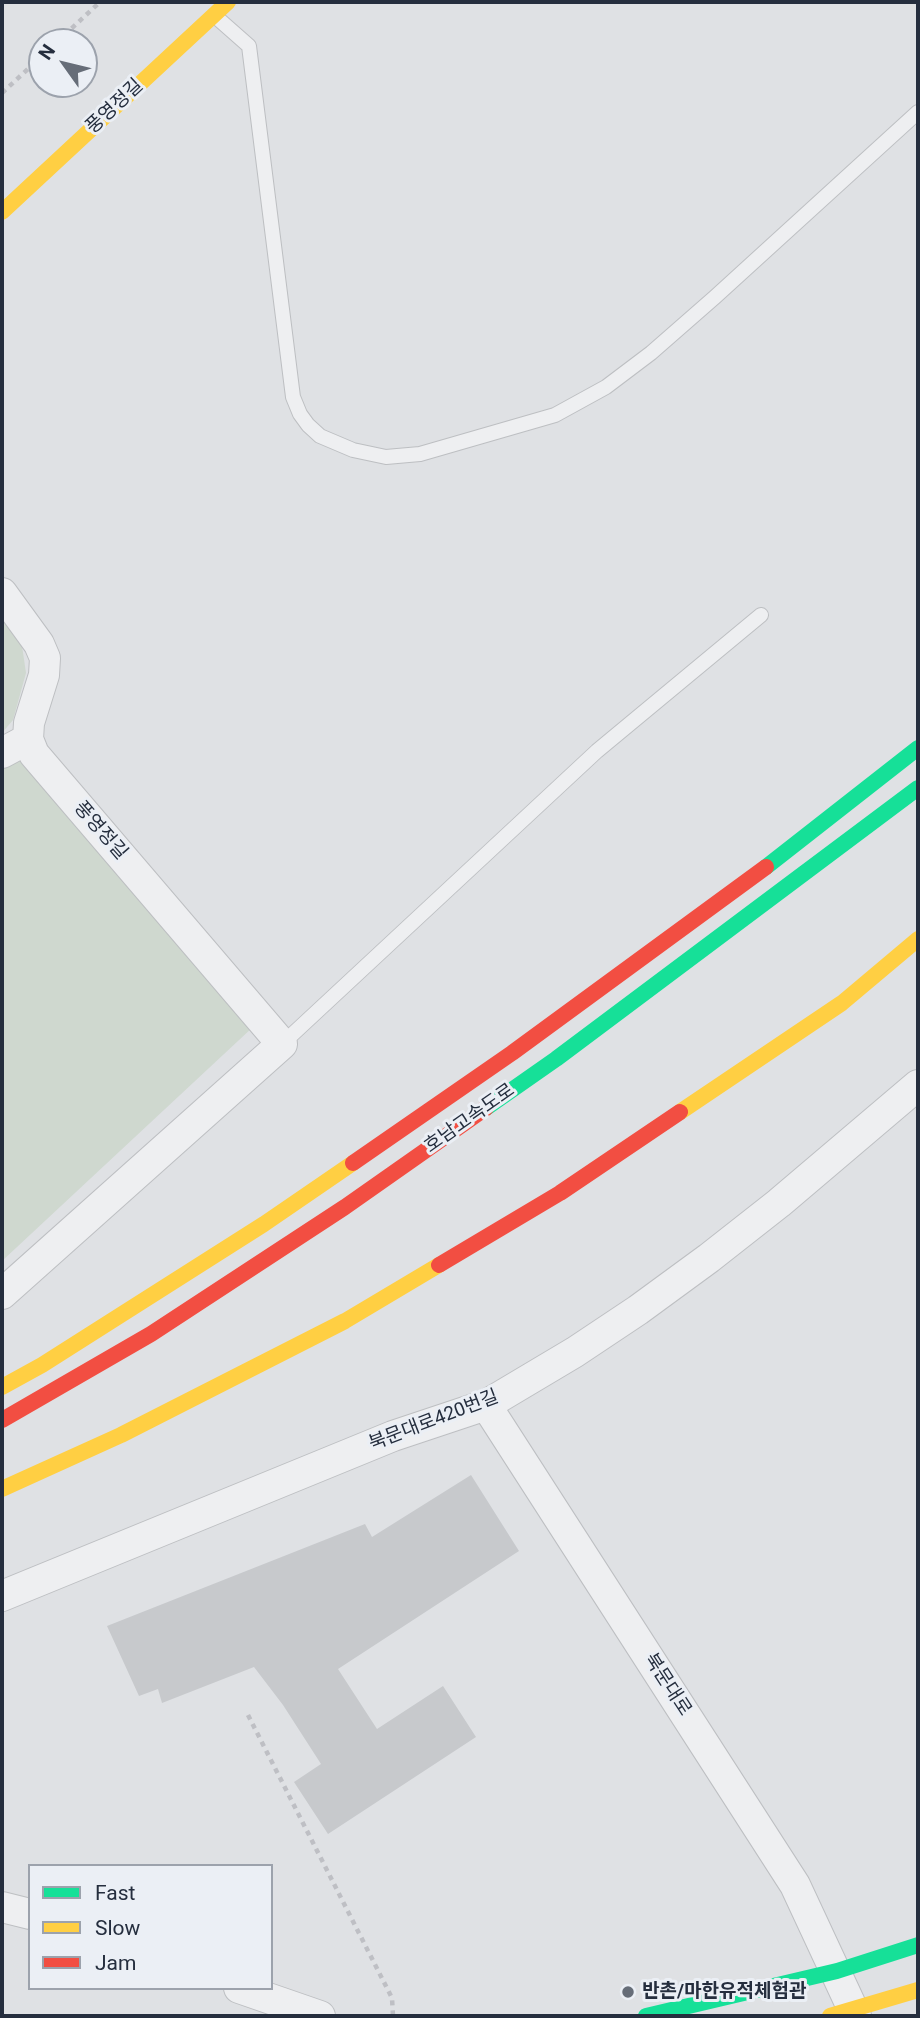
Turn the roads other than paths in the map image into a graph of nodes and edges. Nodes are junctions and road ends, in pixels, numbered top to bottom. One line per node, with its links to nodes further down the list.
1 (228, 2): 2 (main road, 풍영정길)
2 (214, 15): 3 (lane); 4 (main road, 풍영정길)
3 (918, 112)
4 (2, 212)
5 (2, 593): 7 (street, 풍영정길)
6 (761, 615): 13 (lane)
7 (15, 746): 13 (street, 풍영정길)
8 (918, 748): 16 (main road)
9 (918, 788): 18 (main road, 호남고속도로)
10 (918, 939): 12 (main road)
11 (918, 951): 12 (main road)
12 (842, 1003): 19 (main road)
13 (282, 1044): 15 (street)
14 (918, 1085): 17 (street, 북문대로420번길)
15 (2, 1294)
16 (2, 1387)
17 (486, 1405): 20 (street, 북문대로420번길); 24 (street, 북문대로)
18 (2, 1420)
19 (2, 1489)
20 (2, 1596)
21 (2, 1907): 22 (street)
22 (28, 1913)
23 (918, 1945): 24 (main road)
24 (837, 1971): 27 (street, 북문대로); 29 (main road)
25 (245, 1990): 28 (street)
26 (918, 1990): 27 (main road, 북문대로)
27 (847, 2014)
28 (320, 2016)
29 (646, 2016)

